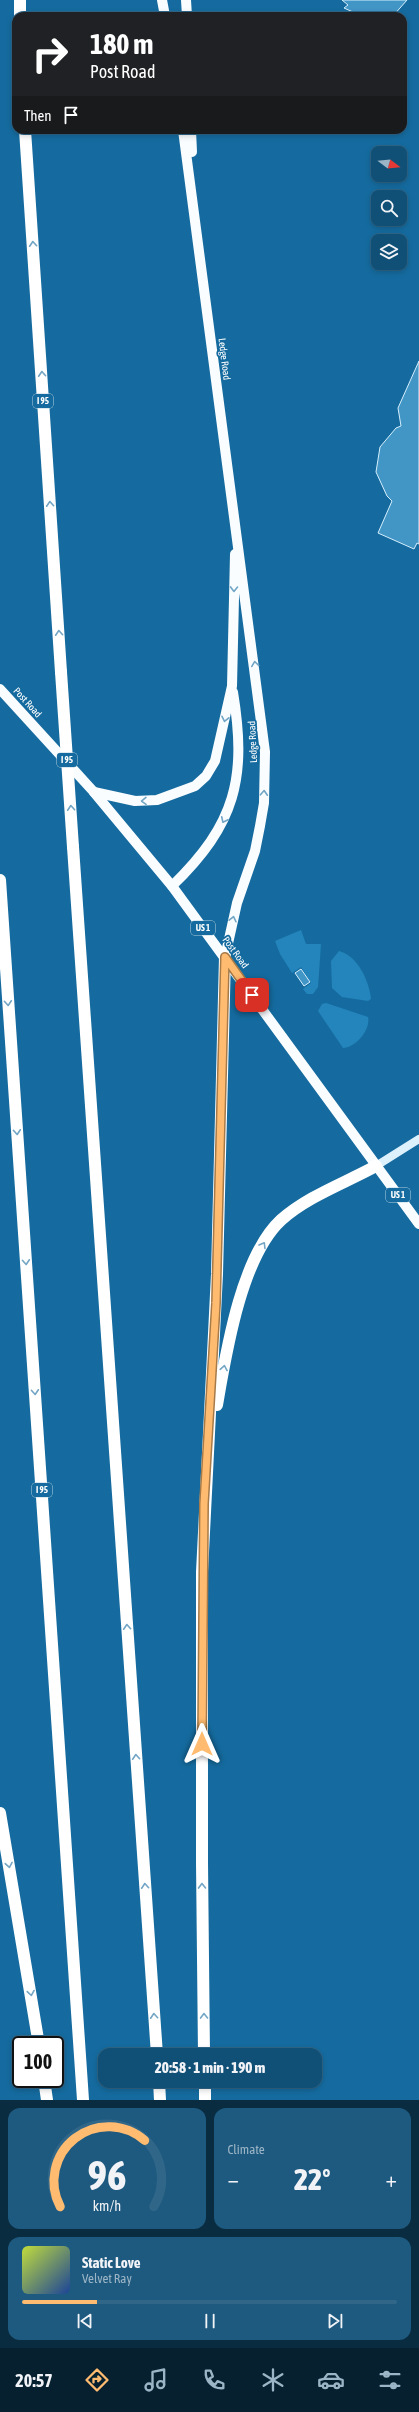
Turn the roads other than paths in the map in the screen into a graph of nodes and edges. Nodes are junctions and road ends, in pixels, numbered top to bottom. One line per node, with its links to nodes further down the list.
1 (20, 0): 4 (highway)
2 (162, 0): 5 (main road)
3 (186, 0): 6 (main road)
4 (20, 12)
5 (164, 12)
6 (187, 12)
7 (25, 134): 24 (highway, I 95, one-way to 7, bridge)
8 (184, 134): 10 (main road, Ledge Road)
9 (191, 134): 10 (main road, Ledge Road)
10 (194, 198): 11 (main road, Ledge Road)
11 (236, 522): 12 (main road, Ledge Road, one-way to 12); 17 (main road, Ledge Road, one-way to 11)
12 (232, 686): 14 (main road, Ledge Road, one-way to 14); 16 (main road, Ledge Road, one-way to 16)
13 (0, 689): 14 (main road, Post Road / US 1)
14 (93, 791): 16 (main road, Post Road / US 1)
15 (0, 880): 30 (highway, I 95, one-way to 30)
16 (172, 886): 17 (main road, Post Road / US 1)
17 (225, 957): 19 (main road, Post Road / US 1); 21 (highway)
18 (419, 1139): 19 (street)
19 (376, 1166): 20 (main road, Post Road / US 1); 21 (highway, one-way to 19)
20 (419, 1224)
21 (204, 1504): 25 (highway, one-way to 21)
22 (0, 1813): 23 (highway, one-way to 23)
23 (37, 2036)
24 (157, 2048)
25 (204, 2048)
26 (45, 2088): 29 (highway)
27 (159, 2088): 31 (highway)
28 (204, 2088): 32 (highway)
29 (47, 2100)
30 (83, 2100)
31 (160, 2100)
32 (205, 2100)

